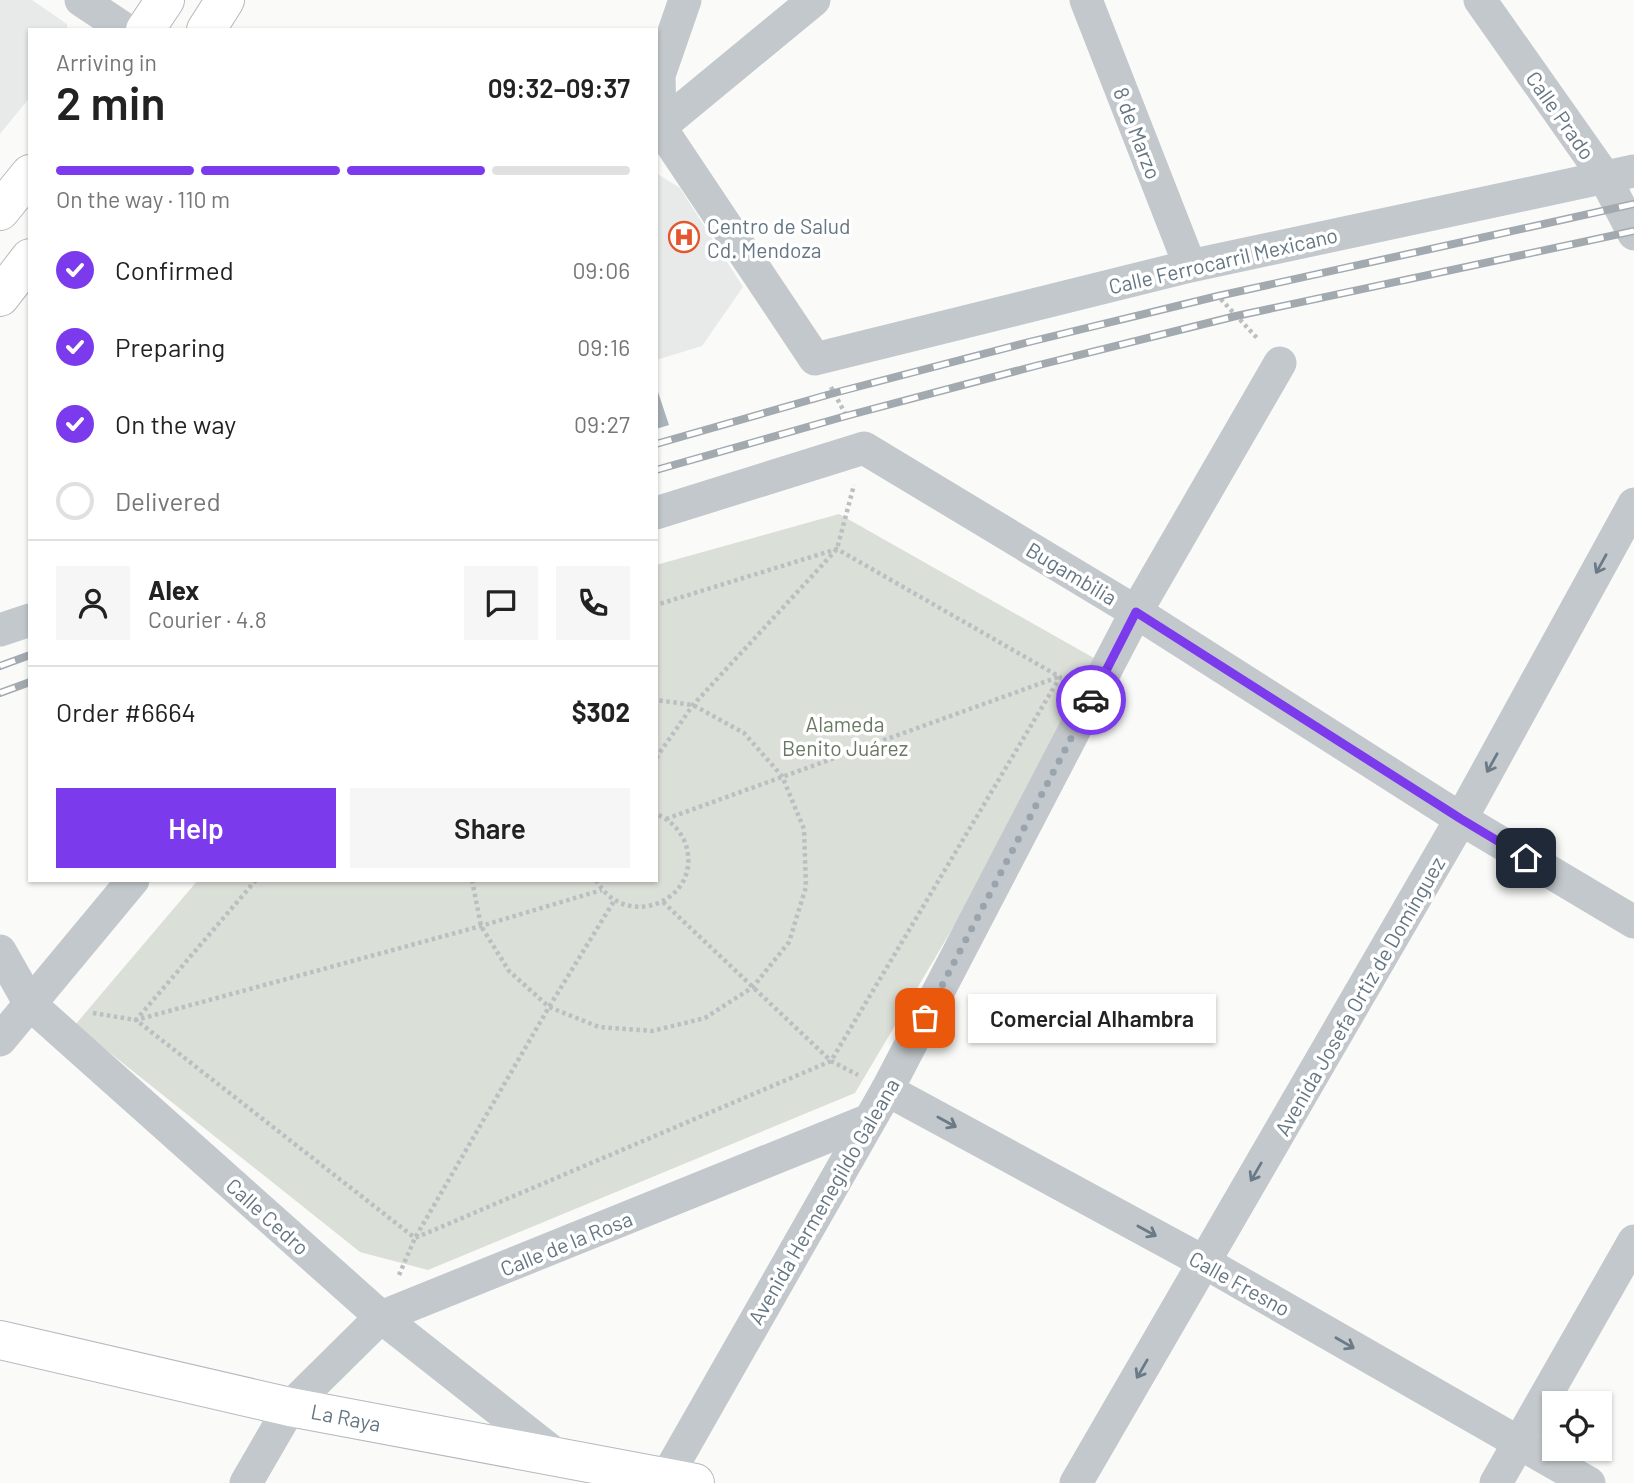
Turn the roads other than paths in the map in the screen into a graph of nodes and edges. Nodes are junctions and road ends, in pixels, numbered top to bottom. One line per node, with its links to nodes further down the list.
1 (81, 0): 8 (street)
2 (165, 0): 9 (main road)
3 (226, 0): 10 (main road)
4 (685, 0): 11 (street)
5 (814, 0): 11 (street)
6 (1086, 0): 17 (street, 8 de Marzo)
7 (1496, 8): 12 (street, Calle Prado)
8 (123, 28)
9 (146, 28)
10 (207, 28)
11 (658, 127): 17 (street, Calle Ferrocarril Mexicano)
12 (1619, 174): 15 (street, Calle Prado); 17 (street, Calle Ferrocarril Mexicano)
13 (28, 176): 14 (main road)
14 (0, 211)
15 (1634, 234)
16 (28, 261): 18 (main road)
17 (1190, 266)
18 (0, 297)
19 (1280, 363): 22 (street, Avenida Hermenegildo Galeana)
20 (1634, 504): 25 (street, Avenida Josefa Ortiz de Domínguez, one-way to 25)
21 (658, 512): 22 (street, Bugambilia)
22 (1136, 612): 25 (street, Bugambilia); 31 (street, Avenida Hermenegildo Galeana)
23 (28, 621): 24 (street)
24 (0, 630)
25 (1461, 819): 27 (street, Bugambilia); 34 (street, Avenida Josefa Ortiz de Domínguez, one-way to 34)
26 (130, 882): 29 (street)
27 (1634, 922)
28 (0, 951): 29 (street, Calle Cedro)
29 (30, 1004): 30 (street); 35 (street, Calle Cedro)
30 (0, 1040)
31 (887, 1090): 32 (street, Avenida Hermenegildo Galeana); 34 (street, Calle Fresno, one-way to 34)
32 (869, 1120): 35 (street, Calle de la Rosa); 40 (street, Avenida Hermenegildo Galeana)
33 (1634, 1241): 38 (street)
34 (1204, 1262): 38 (street, Calle Fresno, one-way to 38); 42 (street, Avenida Josefa Ortiz de Domínguez, one-way to 42)
35 (381, 1317): 37 (street, Calle de la Rosa); 39 (street, Calle Cedro)
36 (0, 1340): 37 (main road, La Raya)
37 (290, 1406): 39 (main road, La Raya); 41 (street, Calle de la Rosa)
38 (1519, 1442): 43 (street); 44 (street, Calle Fresno)
39 (560, 1458): 40 (main road, La Raya)
40 (675, 1481)
41 (246, 1483)
42 (1076, 1483)
43 (1496, 1483)
44 (1589, 1483)

